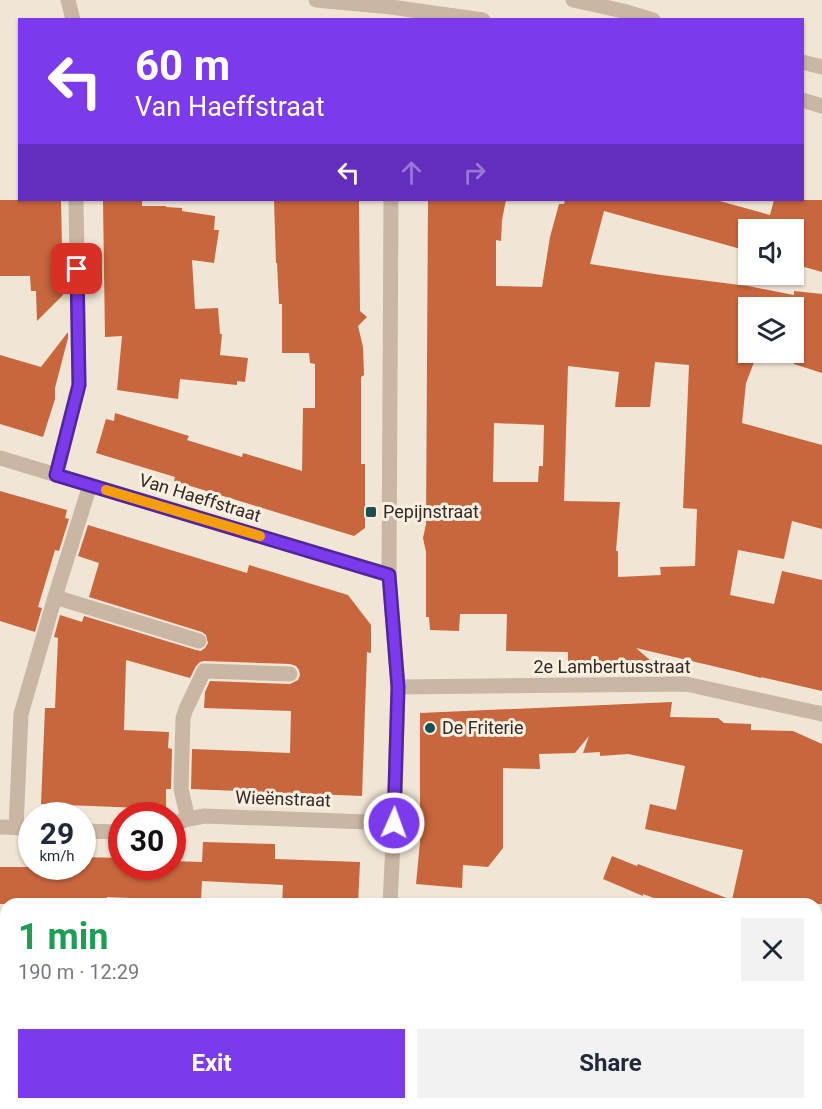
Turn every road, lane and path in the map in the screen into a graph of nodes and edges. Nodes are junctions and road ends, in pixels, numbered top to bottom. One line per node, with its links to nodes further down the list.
1 (68, 0): 5 (street)
2 (316, 0): 4 (street)
3 (573, 0): 7 (street)
4 (391, 9): 6 (street)
5 (72, 18)
6 (466, 18)
7 (646, 18)
8 (804, 62): 9 (street)
9 (822, 67)
10 (804, 101): 11 (street)
11 (822, 106)
12 (76, 201): 15 (street)
13 (391, 201): 17 (street)
14 (0, 458): 15 (street, Van Haeffstraat)
15 (56, 475): 16 (street, Van Haeffstraat)
16 (90, 485): 17 (street, Van Haeffstraat); 18 (street)
17 (389, 575): 21 (street)
18 (55, 597): 19 (street); 23 (street)
19 (199, 642)
20 (290, 674): 24 (street)
21 (398, 687): 22 (street, 2e Lambertusstraat); 25 (street)
22 (822, 714)
23 (23, 802)
24 (188, 819): 25 (street, Wieënstraat)
25 (394, 823): 28 (street)
26 (0, 827): 27 (street)
27 (18, 828)
28 (390, 898)

